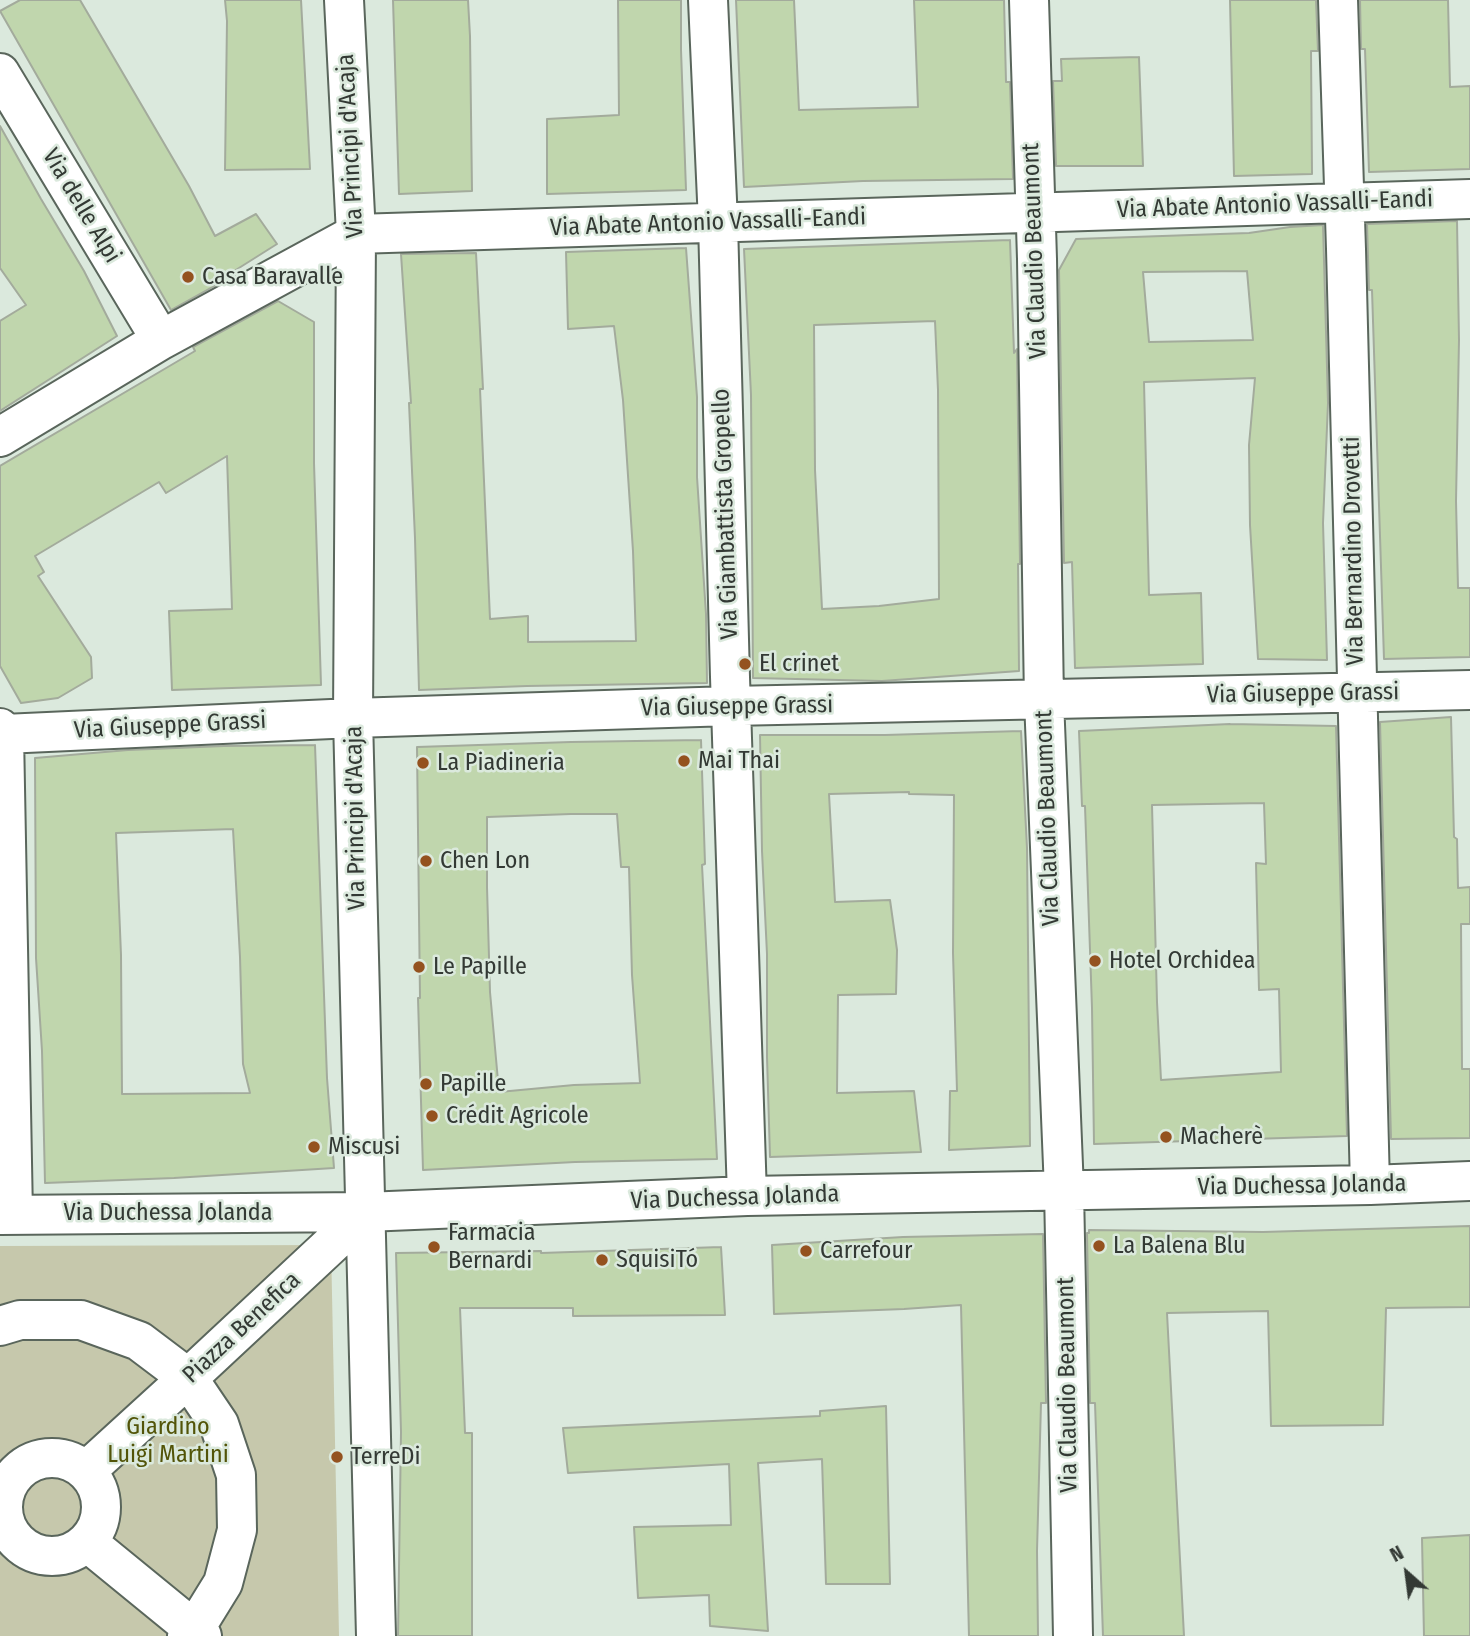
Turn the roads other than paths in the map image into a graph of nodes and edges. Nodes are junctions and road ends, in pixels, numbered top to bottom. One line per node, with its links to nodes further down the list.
1 (344, 0): 10 (street, Via Principi d'Acaja)
2 (708, 0): 9 (street, Via Giambattista Gropello)
3 (1029, 0): 8 (street, Via Claudio Beaumont)
4 (1338, 0): 7 (street, Via Bernardino Drovetti)
5 (0, 73): 11 (street, Via delle Alpi)
6 (1470, 199): 7 (street, Via Abate Antonio Vassalli-Eandi)
7 (1344, 203): 8 (street, Via Abate Antonio Vassalli-Eandi); 14 (street, Via Bernardino Drovetti)
8 (1034, 213): 9 (street, Via Abate Antonio Vassalli-Eandi); 15 (street, Via Claudio Beaumont)
9 (718, 222): 10 (street, Via Abate Antonio Vassalli-Eandi); 16 (street, Via Giambattista Gropello)
10 (356, 233): 11 (street, Via Abate Antonio Vassalli-Eandi); 17 (street, Via Principi d'Acaja)
11 (161, 340): 12 (street, Via Abate Antonio Vassalli-Eandi)
12 (0, 437)
13 (1470, 690): 14 (street, Via Giuseppe Grassi)
14 (1357, 693): 15 (street, Via Giuseppe Grassi); 20 (street, Via Bernardino Drovetti)
15 (1044, 700): 16 (street, Via Giuseppe Grassi); 21 (street, Via Claudio Beaumont)
16 (731, 706): 17 (street, Via Giuseppe Grassi); 22 (street, Via Giambattista Gropello)
17 (353, 718): 18 (street, Via Giuseppe Grassi); 23 (street, Via Principi d'Acaja)
18 (2, 731): 24 (street)
19 (1470, 1181): 20 (street, Via Duchessa Jolanda)
20 (1370, 1185): 21 (street, Via Duchessa Jolanda)
21 (1064, 1190): 22 (street, Via Duchessa Jolanda); 33 (street, Via Claudio Beaumont)
22 (747, 1196): 23 (street, Via Duchessa Jolanda)
23 (366, 1212): 24 (street, Via Duchessa Jolanda); 26 (street, Piazza Benefica); 32 (street, Via Principi d'Acaja)
24 (6, 1215)
25 (0, 1326): 26 (street)
26 (188, 1378): 28 (street, Piazza Benefica); 31 (street)
27 (8, 1467): 28 (street); 30 (street)
28 (86, 1471): 29 (street)
29 (87, 1542): 30 (street); 31 (street)
30 (7, 1545)
31 (194, 1634)
32 (376, 1636)
33 (1073, 1636)

